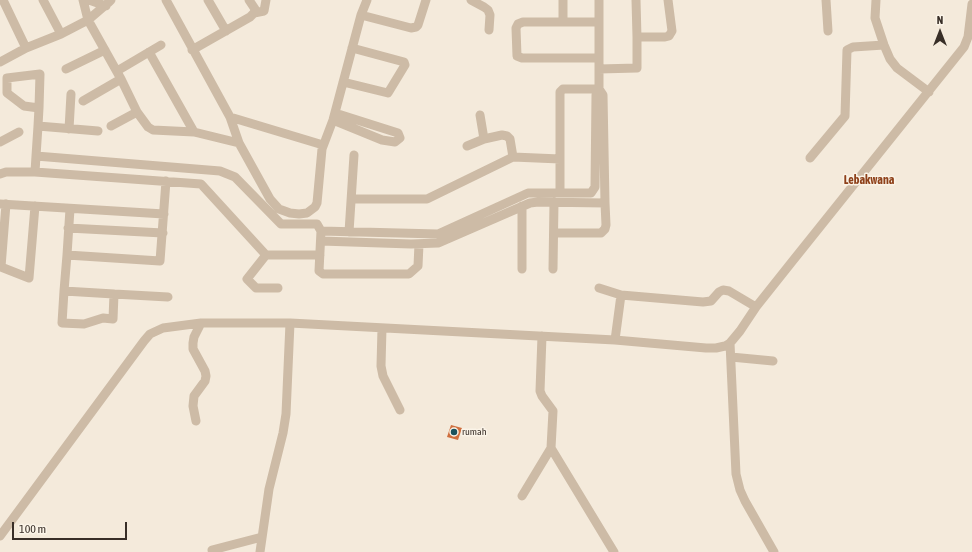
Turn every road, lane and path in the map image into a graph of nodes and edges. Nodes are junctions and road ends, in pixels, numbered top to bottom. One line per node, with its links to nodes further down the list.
1 (3, 0): 32 (street)
2 (43, 0): 28 (street)
3 (83, 0): 22 (street)
4 (89, 0): 18 (street)
5 (166, 0): 35 (street)
6 (208, 0): 26 (street)
7 (250, 0): 20 (street)
8 (266, 0): 20 (street)
9 (367, 0): 21 (street)
10 (426, 0): 21 (street)
11 (471, 0): 25 (street)
12 (563, 0): 23 (street)
13 (599, 0): 24 (street)
14 (636, 0): 29 (street)
15 (668, 0): 29 (street)
16 (826, 0): 27 (street)
17 (876, 0): 31 (street)
18 (108, 3): 22 (street)
19 (972, 4): 44 (street)
20 (254, 13): 26 (street)
21 (361, 15): 33 (street)
22 (88, 20): 28 (street); 34 (street)
23 (563, 22): 24 (street); 37 (street)
24 (599, 22): 37 (street)
25 (489, 30)
26 (226, 31): 35 (street)
27 (828, 31)
28 (61, 34): 32 (street)
29 (636, 37): 40 (street)
30 (161, 45): 36 (street)
31 (884, 45): 44 (street); 68 (street)
32 (26, 48): 38 (street)
33 (352, 48): 42 (street); 42 (street)
34 (105, 50): 39 (street); 41 (street)
35 (192, 50): 50 (street)
36 (149, 52): 41 (street); 58 (street)
37 (599, 58): 40 (street)
38 (0, 62)
39 (66, 69)
40 (599, 69): 43 (street)
41 (119, 75): 46 (street); 48 (street)
42 (343, 82): 51 (street)
43 (599, 89): 69 (street); 77 (street); 81 (street)
44 (929, 92): 106 (street)
45 (70, 94): 55 (street)
46 (83, 101)
47 (39, 108): 47 (street); 53 (street)
48 (137, 112): 54 (street); 58 (street)
49 (480, 115): 60 (street)
50 (230, 117): 62 (street); 63 (street)
51 (334, 117): 52 (street); 59 (street); 63 (street)
52 (372, 125): 59 (street); 59 (street)
53 (38, 126): 55 (street); 65 (street)
54 (111, 126)
55 (69, 129): 56 (street)
56 (98, 130)
57 (20, 132): 61 (street)
58 (194, 132): 62 (street)
59 (368, 134)
60 (484, 138): 64 (street); 67 (street)
61 (0, 142)
62 (239, 143): 63 (street)
63 (323, 145)
64 (467, 146)
65 (36, 156): 70 (street); 72 (street)
66 (354, 156): 79 (street)
67 (513, 157): 69 (street); 79 (street)
68 (810, 158)
69 (560, 159): 77 (street)
70 (91, 161): 71 (street); 74 (street)
71 (202, 169): 76 (street); 88 (street)
72 (35, 172): 73 (street); 74 (street)
73 (0, 174)
74 (90, 176): 75 (street)
75 (166, 181): 76 (street); 86 (street)
76 (201, 184): 96 (street)
77 (560, 192): 78 (street)
78 (538, 197): 80 (street); 84 (street); 91 (street)
79 (352, 199): 90 (street)
80 (554, 202): 81 (street); 92 (street)
81 (605, 203): 92 (street)
82 (3, 204): 83 (street); 83 (street)
83 (35, 206): 85 (street)
84 (522, 206): 94 (street); 98 (street)
85 (70, 209): 86 (street); 87 (street)
86 (164, 214): 89 (street)
87 (68, 228): 89 (street); 95 (street)
88 (321, 231): 90 (street); 93 (street)
89 (163, 232): 95 (street)
90 (349, 232): 91 (street)
91 (411, 233): 94 (street)
92 (554, 233): 99 (street)
93 (321, 241): 94 (street); 97 (street)
94 (415, 244): 97 (street)
95 (67, 255): 102 (street)
96 (266, 255): 97 (street); 100 (street)
97 (320, 255)
98 (522, 269)
99 (553, 269)
100 (278, 288)
101 (599, 288): 104 (street)
102 (64, 291): 103 (street); 103 (street)
103 (114, 294): 105 (street)
104 (621, 295): 106 (street); 111 (street)
105 (168, 297)
106 (756, 307): 112 (street)
107 (201, 323): 108 (street); 116 (street); 119 (street)
108 (290, 323): 109 (street); 120 (street)
109 (382, 328): 110 (street); 115 (street)
110 (542, 336): 111 (street); 117 (street)
111 (615, 340): 112 (street)
112 (730, 343): 113 (street)
113 (731, 357): 114 (street); 124 (street)
114 (773, 361)
115 (400, 410)
116 (196, 421)
117 (551, 448): 118 (street); 123 (street)
118 (522, 496)
119 (0, 536)
120 (262, 536): 121 (street); 122 (street)
121 (212, 550)
122 (260, 552)
123 (614, 552)
124 (774, 552)

